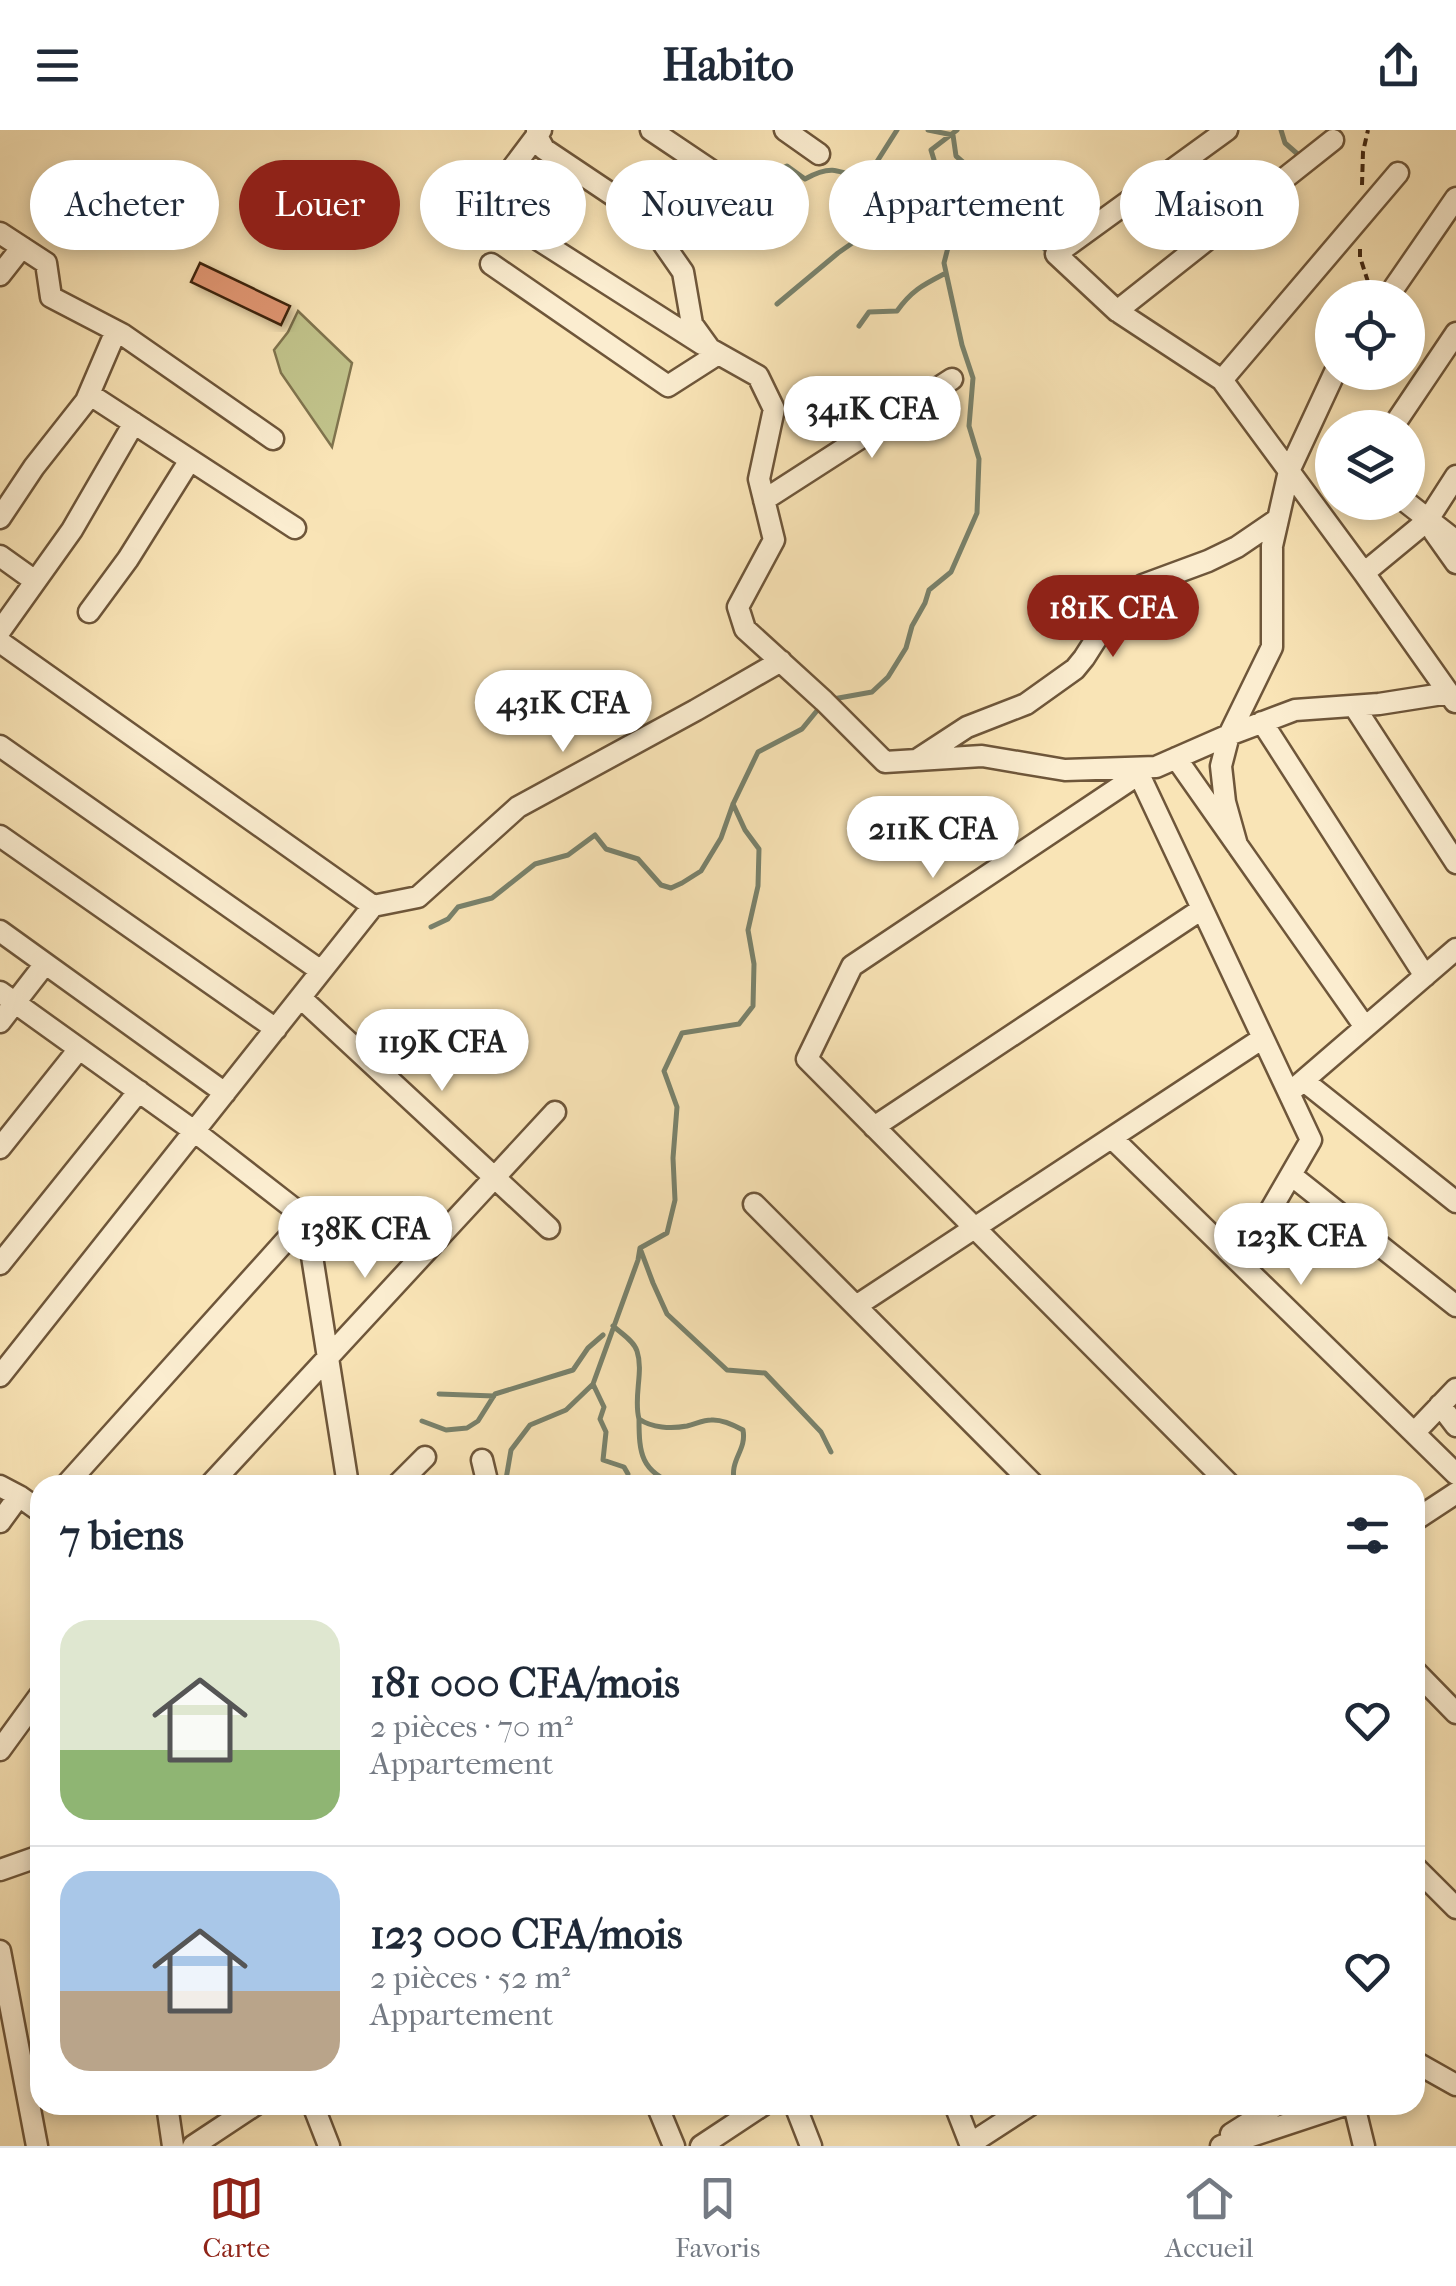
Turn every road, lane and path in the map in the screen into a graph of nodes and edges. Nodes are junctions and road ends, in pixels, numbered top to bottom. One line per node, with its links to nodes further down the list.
1 (651, 130): 7 (street)
2 (785, 130): 6 (street)
3 (1228, 130): 15 (street)
4 (538, 132): 18 (street); 18 (street)
5 (1333, 140): 15 (street)
6 (819, 154)
7 (696, 160)
8 (1398, 173): 20 (street)
9 (1456, 198): 14 (street)
10 (0, 233): 11 (street)
11 (22, 247): 13 (street); 16 (street)
12 (492, 264): 18 (street)
13 (0, 275)
14 (1399, 280)
15 (1117, 312): 20 (street)
16 (116, 331): 22 (street); 25 (street)
17 (1456, 332): 23 (street)
18 (714, 351): 30 (street)
19 (952, 379): 30 (street)
20 (1222, 380): 27 (street)
21 (1326, 390): 27 (street)
22 (89, 394): 24 (street); 31 (street)
23 (1404, 410)
24 (134, 424): 26 (street); 40 (street)
25 (273, 439)
26 (190, 460): 35 (street); 41 (street)
27 (1288, 471): 29 (street); 32 (street)
28 (1456, 476): 34 (street)
29 (1315, 497)
30 (764, 500): 44 (street)
31 (0, 518)
32 (1278, 519): 48 (street); 51 (street)
33 (1333, 520): 39 (street)
34 (1427, 521): 36 (street); 38 (street); 39 (street)
35 (295, 528)
36 (1456, 542)
37 (0, 556): 40 (street)
38 (1456, 563)
39 (1364, 574): 45 (street)
40 (35, 581): 42 (street)
41 (89, 612)
42 (0, 631)
43 (0, 642): 56 (street)
44 (781, 660): 51 (street); 56 (street)
45 (1453, 698): 46 (street)
46 (1354, 706): 47 (street); 55 (street)
47 (1262, 722): 48 (street); 62 (street)
48 (1228, 735): 50 (street); 54 (street)
49 (0, 746): 61 (street)
50 (1176, 758): 52 (street); 54 (street)
51 (916, 760): 52 (street)
52 (1137, 771): 57 (street); 74 (street)
53 (0, 836): 67 (street)
54 (1237, 845): 66 (street)
55 (1456, 864)
56 (374, 906): 61 (street)
57 (1202, 908): 68 (street); 74 (street)
58 (0, 931): 60 (street)
59 (1456, 949): 62 (street)
60 (45, 964): 63 (street); 72 (street)
61 (321, 971): 64 (street)
62 (1425, 976): 66 (street)
63 (8, 997): 65 (street); 69 (street)
64 (300, 998): 67 (street); 79 (street)
65 (0, 1022)
66 (1365, 1027): 70 (street)
67 (276, 1029): 72 (street)
68 (1263, 1038): 70 (street); 76 (street)
69 (79, 1048): 71 (street); 77 (street)
70 (1296, 1087): 78 (street); 80 (street)
71 (139, 1092): 75 (street); 86 (street)
72 (225, 1093): 75 (street)
73 (556, 1112): 79 (street)
74 (874, 1127): 84 (street)
75 (194, 1132): 82 (street); 90 (street)
76 (1112, 1138): 84 (street); 85 (street)
77 (0, 1148)
78 (1291, 1175): 85 (street); 88 (street)
79 (494, 1177): 83 (street); 89 (street)
80 (1456, 1202)
81 (754, 1204): 87 (street)
82 (306, 1218): 89 (street); 98 (street)
83 (549, 1228)
84 (974, 1228): 87 (street); 104 (street)
85 (1240, 1263): 94 (street)
86 (0, 1264)
87 (856, 1306): 103 (street)
88 (1456, 1306)
89 (328, 1358): 99 (street); 100 (street)
90 (0, 1376)
91 (1456, 1389): 92 (street)
92 (1440, 1405): 93 (street); 94 (street)
93 (1456, 1426)
94 (1414, 1433): 97 (street)
95 (425, 1457): 101 (street)
96 (482, 1460): 102 (street)
97 (1456, 1474)
98 (75, 1475)
99 (219, 1475)
100 (346, 1475)
101 (407, 1475)
102 (486, 1475)
103 (1024, 1475)
104 (1220, 1475)
105 (9, 1491): 108 (street)
106 (1456, 1493): 107 (street)
107 (1425, 1513)
108 (0, 1522)
109 (1425, 1681): 111 (street)
110 (30, 1709): 112 (street)
111 (1456, 1712)
112 (0, 1750)
113 (30, 1860): 114 (street)
114 (0, 1870)
115 (1425, 1877): 116 (street)
116 (1456, 1908)
117 (0, 1951): 120 (street)
118 (1456, 2059): 119 (street)
119 (1430, 2072)
120 (30, 2109)
121 (31, 2115): 134 (street)
122 (168, 2115): 135 (street)
123 (239, 2115): 136 (street)
124 (317, 2115): 137 (street)
125 (661, 2115): 138 (street)
126 (749, 2115): 139 (street)
127 (799, 2115): 140 (street)
128 (959, 2115): 133 (street)
129 (1015, 2115): 133 (street)
130 (1261, 2115): 141 (street)
131 (1315, 2115): 142 (street)
132 (1356, 2115): 143 (street)
133 (970, 2145)
134 (37, 2146)
135 (173, 2146)
136 (193, 2146)
137 (330, 2146)
138 (674, 2146)
139 (701, 2146)
140 (811, 2146)
141 (1212, 2146)
142 (1221, 2146)
143 (1364, 2146)

